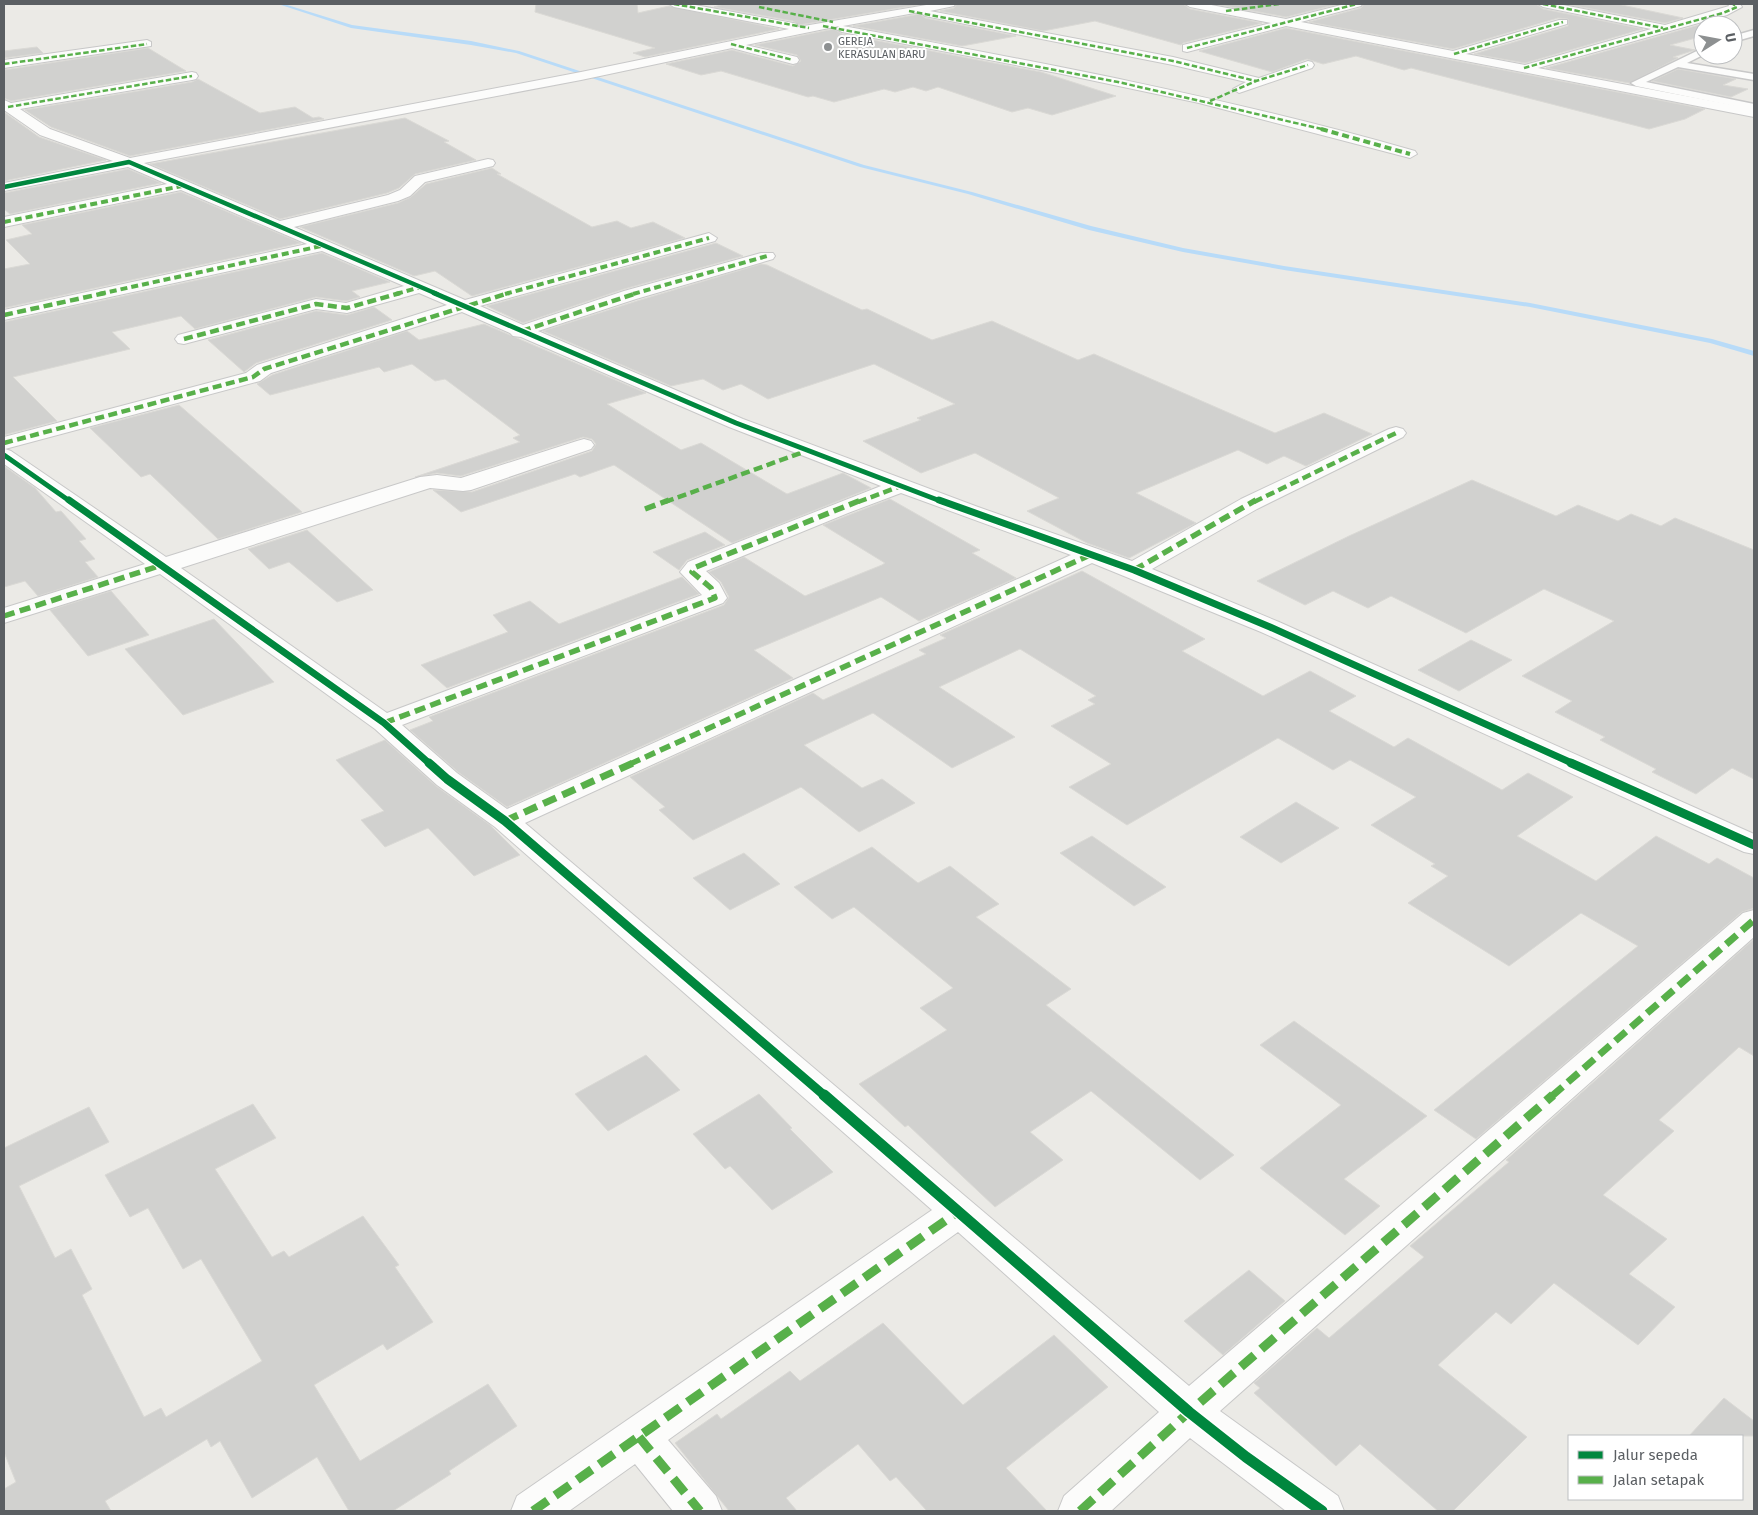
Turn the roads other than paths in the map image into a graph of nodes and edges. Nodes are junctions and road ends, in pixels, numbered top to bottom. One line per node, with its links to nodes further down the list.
1 (674, 4): 15 (street)
2 (950, 4): 9 (street)
3 (1190, 4): 10 (street)
4 (1279, 4): 10 (street)
5 (1357, 4): 11 (street)
6 (1543, 4): 16 (street)
7 (1734, 4): 16 (street)
8 (759, 7): 13 (street)
9 (909, 11): 13 (street); 29 (street)
10 (1226, 11): 11 (street)
11 (1285, 22): 19 (street); 20 (street)
12 (1563, 22): 20 (street)
13 (839, 23): 14 (street)
14 (824, 26): 15 (street); 30 (street)
15 (810, 28): 18 (street)
16 (1664, 28): 26 (street)
17 (147, 44): 23 (street)
18 (731, 44): 22 (street); 35 (street)
19 (1187, 48)
20 (1454, 54): 26 (street)
21 (1693, 56): 24 (lane)
22 (793, 60)
23 (4, 64)
24 (1678, 64): 28 (lane); 32 (lane)
25 (1308, 65): 29 (street)
26 (1524, 68): 33 (street)
27 (192, 76): 31 (street)
28 (1754, 77)
29 (1256, 81): 30 (street)
30 (1210, 101): 34 (street)
31 (6, 105): 35 (street)
32 (1754, 106)
33 (1754, 113)
34 (1410, 154)
35 (129, 162): 37 (street); 38 (street)
36 (488, 163): 40 (street)
37 (184, 185): 39 (street); 40 (street)
38 (4, 187)
39 (4, 222)
40 (281, 226): 42 (street)
41 (709, 238): 45 (street)
42 (326, 245): 44 (street); 46 (street)
43 (767, 256): 47 (street)
44 (421, 287): 45 (street); 48 (street)
45 (462, 306): 47 (street); 50 (street)
46 (4, 315)
47 (519, 332): 53 (street)
48 (184, 340)
49 (1396, 433): 56 (street)
50 (4, 443)
51 (584, 445): 55 (street)
52 (4, 455): 55 (street)
53 (901, 486): 54 (street); 58 (street)
54 (1093, 554): 56 (street); 59 (street)
55 (162, 565): 57 (street); 58 (street)
56 (1134, 570): 60 (street)
57 (4, 616)
58 (384, 724): 59 (street)
59 (506, 821): 62 (street)
60 (1754, 845)
61 (1754, 920): 63 (street)
62 (959, 1210): 63 (street); 64 (street)
63 (1188, 1412): 67 (street); 68 (street)
64 (639, 1437): 65 (street); 66 (street)
65 (533, 1511)
66 (700, 1511)
67 (1080, 1511)
68 (1322, 1511)

